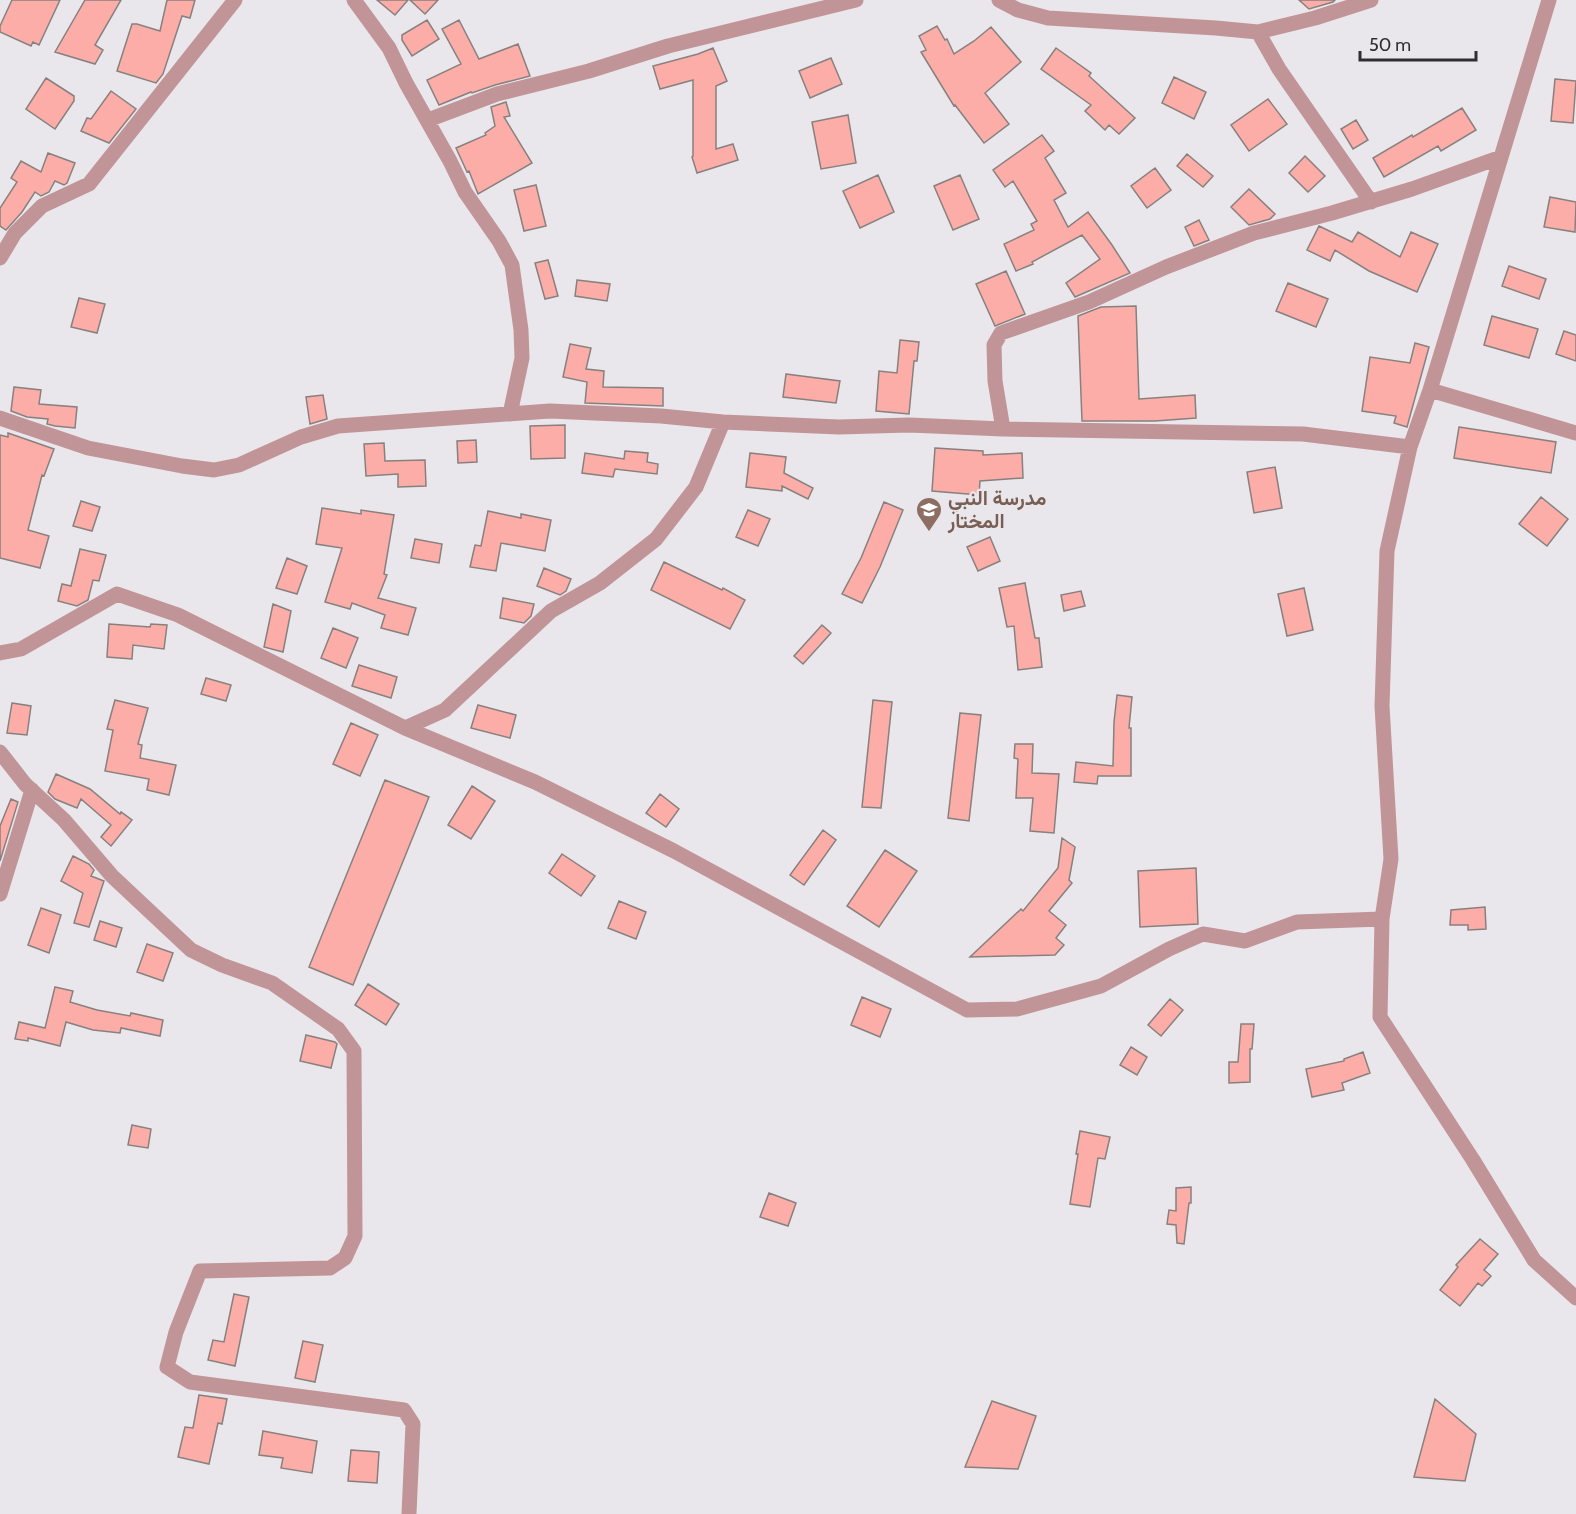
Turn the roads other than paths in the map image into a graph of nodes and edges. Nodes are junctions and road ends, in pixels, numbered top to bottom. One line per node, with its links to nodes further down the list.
1 (235, 0): 11 (street)
2 (354, 0): 8 (street)
3 (856, 0): 8 (street)
4 (999, 0): 7 (street)
5 (1371, 0): 7 (street)
6 (1549, 0): 9 (street)
7 (1258, 32): 10 (street)
8 (428, 120): 13 (street)
9 (1501, 157): 10 (street); 12 (street)
10 (1371, 202): 16 (street)
11 (0, 258)
12 (1430, 390): 17 (street); 18 (street)
13 (510, 414): 14 (street); 15 (street)
14 (0, 418)
15 (723, 422): 16 (street); 21 (street)
16 (1003, 429): 18 (street)
17 (1576, 433)
18 (1410, 447): 25 (street)
19 (2, 653): 20 (street); 21 (street)
20 (0, 669)
21 (405, 728): 25 (street)
22 (0, 752): 23 (street)
23 (32, 790): 24 (street); 27 (street)
24 (0, 894)
25 (1382, 919): 26 (street)
26 (1576, 1298)
27 (409, 1514)

